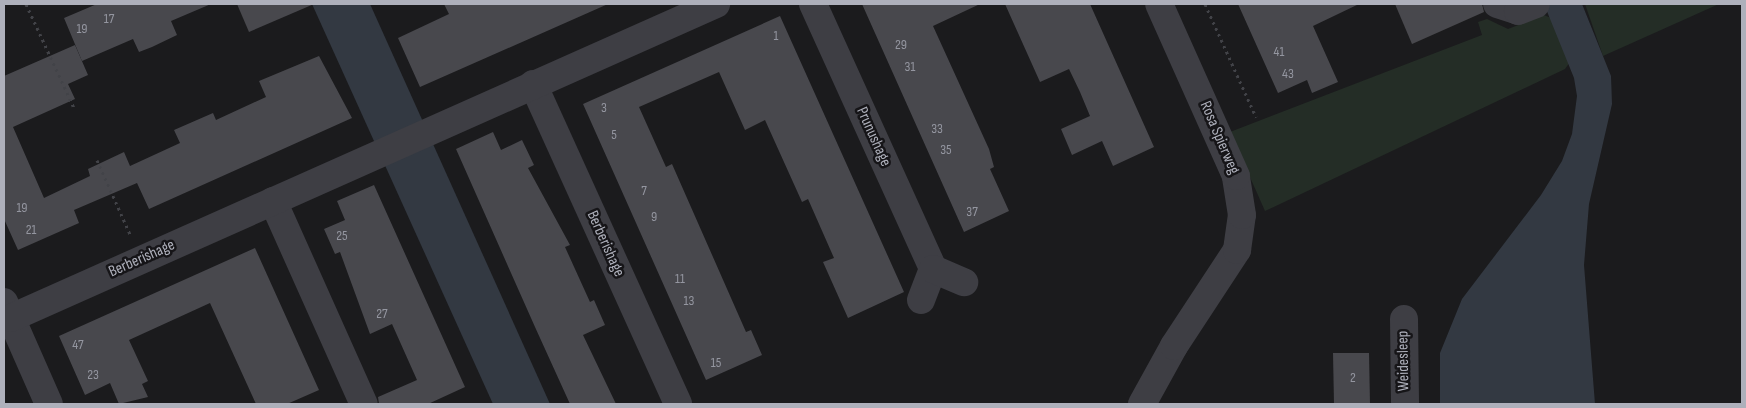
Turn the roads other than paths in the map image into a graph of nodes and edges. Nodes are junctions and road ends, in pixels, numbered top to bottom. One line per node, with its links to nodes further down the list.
1 (716, 4): 6 (street, Berberishage)
2 (813, 4): 8 (street, Prunushage)
3 (1159, 4): 16 (street, Rosa Spierweg)
4 (1536, 4): 5 (street)
5 (1502, 7)
6 (533, 84): 7 (street, Berberishage); 15 (street, Berberishage)
7 (273, 200): 11 (street, Berberishage); 14 (street)
8 (933, 270): 9 (street); 10 (street)
9 (964, 282)
10 (920, 300)
11 (7, 310): 13 (street)
12 (1404, 319): 17 (street, Weidesleep)
13 (49, 404)
14 (364, 404)
15 (678, 404)
16 (1142, 404)
17 (1405, 404)

